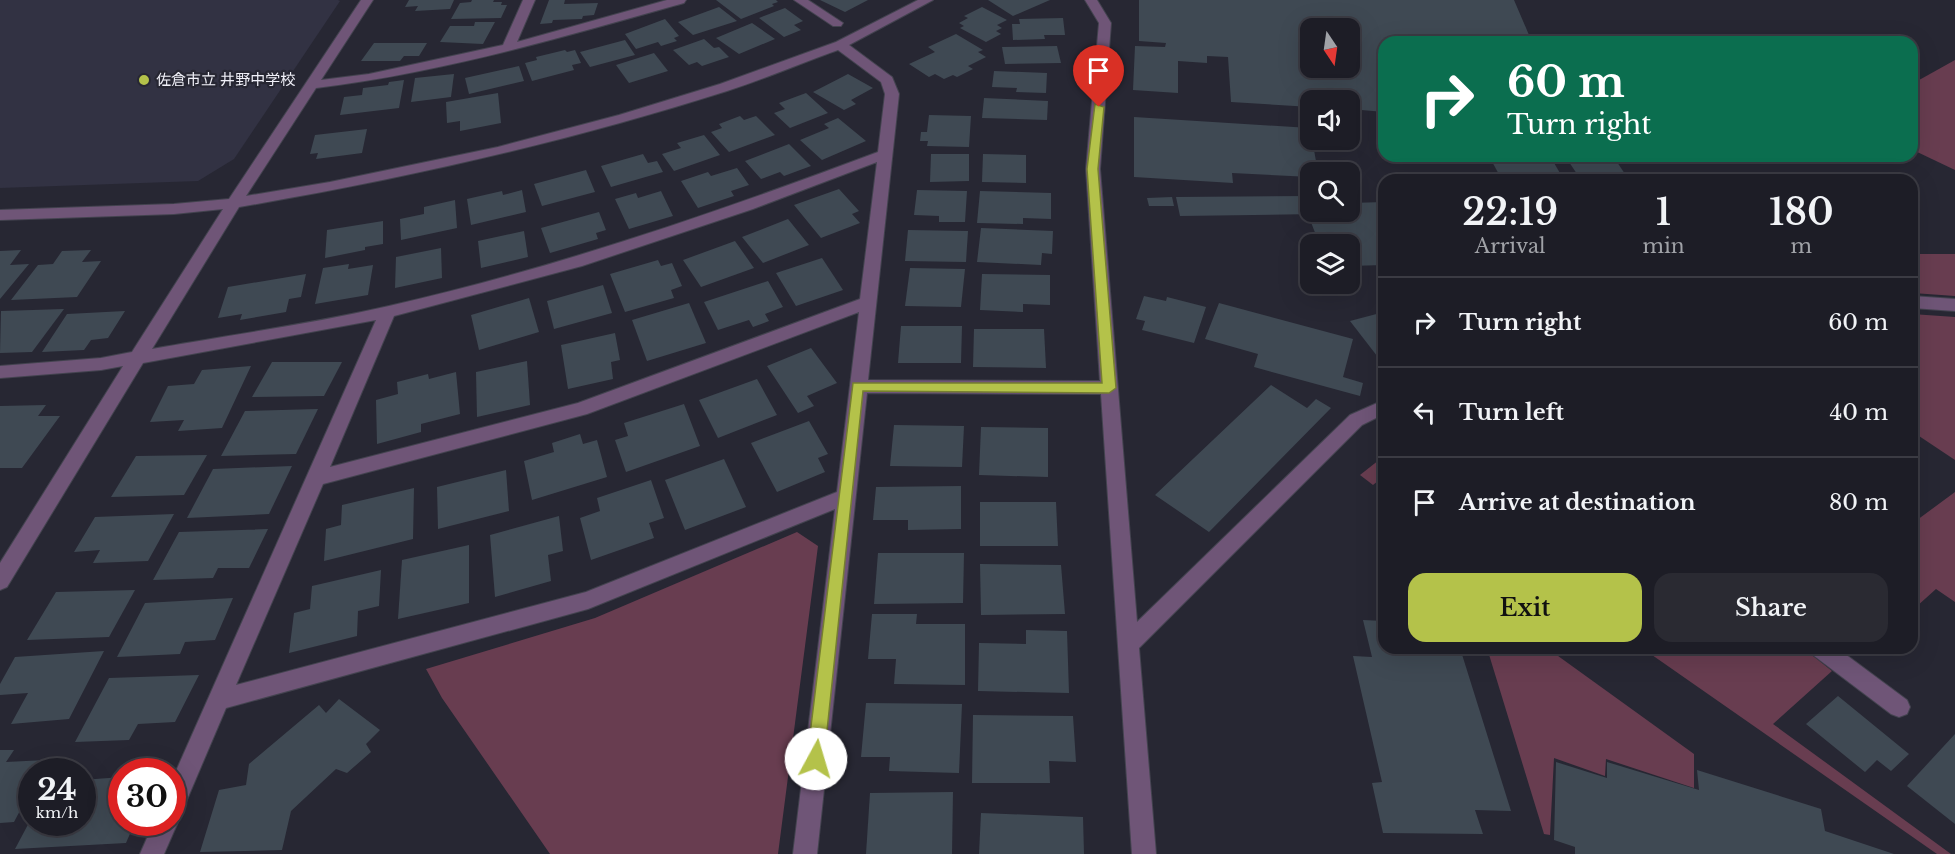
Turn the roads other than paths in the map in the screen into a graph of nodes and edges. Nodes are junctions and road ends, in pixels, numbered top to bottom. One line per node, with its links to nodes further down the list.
1 (366, 0): 10 (street)
2 (529, 0): 9 (street)
3 (678, 0): 9 (street)
4 (800, 0): 7 (street)
5 (927, 0): 8 (street)
6 (1091, 0): 21 (street)
7 (837, 23)
8 (840, 45): 11 (street); 12 (street)
9 (508, 48): 10 (street)
10 (312, 85): 12 (street)
11 (885, 154): 15 (street); 17 (street)
12 (234, 203): 13 (street); 18 (street)
13 (0, 215)
14 (1918, 302): 16 (street)
15 (867, 303): 20 (street); 23 (street)
16 (1955, 305)
17 (388, 312): 18 (street); 23 (street)
18 (139, 358): 19 (street); 25 (street)
19 (0, 372)
20 (857, 386): 21 (street); 24 (street)
21 (1109, 388): 26 (street)
22 (1378, 410): 26 (street)
23 (317, 478): 28 (street)
24 (844, 497): 28 (street); 33 (street)
25 (0, 581)
26 (1128, 645): 34 (street)
27 (1828, 654): 29 (street)
28 (220, 700): 30 (street)
29 (1899, 707)
30 (186, 776)
31 (160, 836): 32 (street)
32 (152, 854)
33 (805, 854)
34 (1144, 854)

